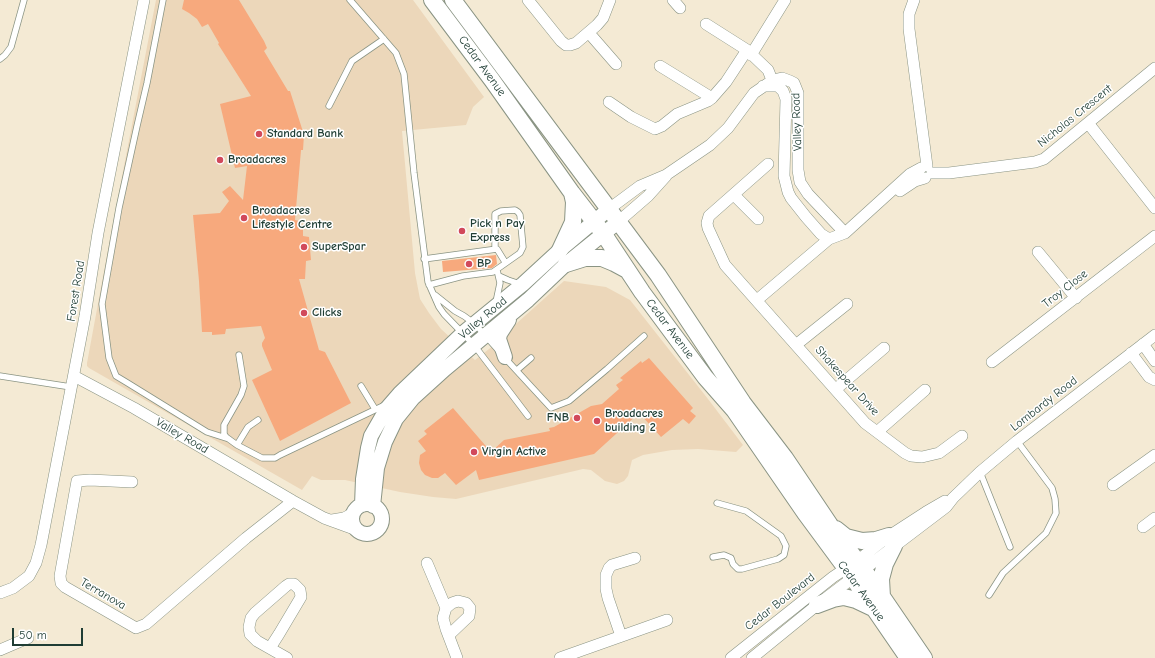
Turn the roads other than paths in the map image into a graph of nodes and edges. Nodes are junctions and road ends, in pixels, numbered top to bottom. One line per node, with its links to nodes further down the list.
1 (24, 0): 15 (lane)
2 (144, 0): 71 (street, Forest Road)
3 (163, 0): 83 (lane)
4 (350, 0): 13 (lane)
5 (432, 0): 29 (main road, Cedar Avenue)
6 (453, 0): 32 (main road, Cedar Avenue)
7 (528, 0): 12 (street)
8 (610, 0): 12 (street)
9 (785, 0): 14 (street)
10 (914, 0): 27 (street)
11 (706, 24): 14 (street)
12 (589, 33): 16 (street)
13 (384, 39): 22 (lane); 41 (lane)
14 (749, 53): 19 (street); 20 (street)
15 (0, 59)
16 (616, 64)
17 (660, 66): 20 (street)
18 (1155, 68): 23 (street, Nicholas Crescent)
19 (770, 84): 24 (street, Valley Road); 25 (street, Valley Road); 28 (street, Valley Road)
20 (712, 98): 21 (street)
21 (609, 102)
22 (329, 106)
23 (1088, 123): 27 (street, Nicholas Crescent); 31 (street)
24 (785, 160): 25 (street, Valley Road); 37 (street)
25 (798, 161): 35 (street)
26 (768, 164): 30 (street)
27 (926, 171): 35 (street)
28 (666, 175): 32 (street, Valley Road); 32 (street, Valley Road)
29 (572, 193): 34 (main road, Cedar Avenue); 40 (main road)
30 (734, 195): 33 (street); 50 (street, Shakespear Drive)
31 (1155, 208)
32 (613, 216): 34 (street, Valley Road); 95 (main road, Cedar Avenue)
33 (758, 219)
34 (598, 228): 40 (street, Valley Road); 44 (main road, Cedar Avenue)
35 (845, 233): 37 (street)
36 (1155, 236): 49 (street, Troy Close)
37 (829, 239): 50 (street)
38 (495, 249): 41 (lane); 42 (lane); 42 (lane)
39 (1038, 252): 49 (street)
40 (563, 257): 44 (main road); 46 (street, Valley Road); 53 (street, Valley Road)
41 (424, 259): 47 (lane)
42 (505, 262): 43 (lane)
43 (497, 270): 45 (lane); 47 (lane)
44 (629, 271): 103 (main road, Cedar Avenue)
45 (500, 276): 46 (lane); 52 (lane)
46 (523, 284): 52 (street, Valley Road)
47 (429, 285): 48 (lane)
48 (434, 295): 54 (lane); 55 (lane)
49 (1076, 298): 68 (street, Troy Close)
50 (757, 300): 59 (street, Shakespear Drive)
51 (847, 304): 59 (street)
52 (494, 308): 54 (street, Valley Road)
53 (513, 312): 56 (street, Valley Road); 65 (street)
54 (475, 324): 55 (street, Valley Road); 56 (lane)
55 (464, 333): 61 (lane); 77 (street, Valley Road)
56 (484, 335): 61 (street, Valley Road); 65 (lane)
57 (1155, 335): 60 (street, Lombardy Road)
58 (644, 336): 69 (lane)
59 (797, 344): 75 (street, Shakespear Drive)
60 (1143, 344): 63 (street, Lombardy Road); 67 (street)
61 (474, 345): 77 (street, Valley Road); 79 (lane)
62 (884, 348): 75 (street)
63 (1131, 353): 72 (street); 84 (street, Lombardy Road)
64 (239, 355): 83 (lane)
65 (505, 357): 69 (lane)
66 (531, 358): 69 (lane)
67 (1155, 361)
68 (992, 362)
69 (517, 370)
70 (0, 376): 74 (lane)
71 (74, 376): 74 (street, Forest Road); 90 (street, Valley Road)
72 (1155, 380)
73 (361, 386): 78 (lane)
74 (71, 387): 104 (street, Forest Road)
75 (836, 389): 81 (street, Shakespear Drive)
76 (925, 390): 81 (street)
77 (399, 405): 78 (lane); 92 (street, Valley Road)
78 (375, 409): 85 (lane)
79 (528, 416)
80 (258, 420): 85 (lane)
81 (877, 432): 82 (street, Shakespear Drive)
82 (962, 436)
83 (229, 440): 85 (lane)
84 (1017, 441): 87 (street, Lombardy Road); 105 (lane)
85 (237, 445)
86 (1155, 455): 89 (street)
87 (980, 472): 98 (street, Lombardy Road); 99 (lane)
88 (132, 482): 90 (street, Terranova)
89 (1113, 485)
90 (293, 501): 94 (street, Valley Road)
91 (718, 503): 100 (lane)
92 (363, 508): 94 (street); 97 (street); 97 (street)
93 (1155, 518): 96 (street)
94 (331, 520): 97 (street, Valley Road)
95 (830, 525): 98 (main road); 103 (main road, Cedar Avenue)
96 (1143, 527)
97 (357, 530)
98 (891, 541): 103 (street, Lombardy Road); 106 (main road)
99 (1010, 547)
100 (713, 557)
101 (635, 558): 111 (street)
102 (427, 563): 108 (street)
103 (855, 569): 106 (main road, Cedar Avenue); 107 (street); 118 (street, Cedar Boulevard)
104 (0, 593)
105 (989, 595)
106 (878, 603): 107 (main road); 120 (main road, Cedar Avenue); 121 (main road, Cedar Avenue)
107 (817, 605): 119 (street)
108 (446, 608): 110 (street); 110 (street)
109 (667, 620): 111 (street)
110 (449, 635): 116 (street)
111 (621, 636): 117 (street)
112 (28, 638): 114 (street)
113 (270, 648): 113 (street); 115 (street)
114 (0, 650)
115 (287, 658)
116 (457, 658)
117 (560, 658)
118 (731, 658)
119 (752, 658)
120 (908, 658)
121 (924, 658)

